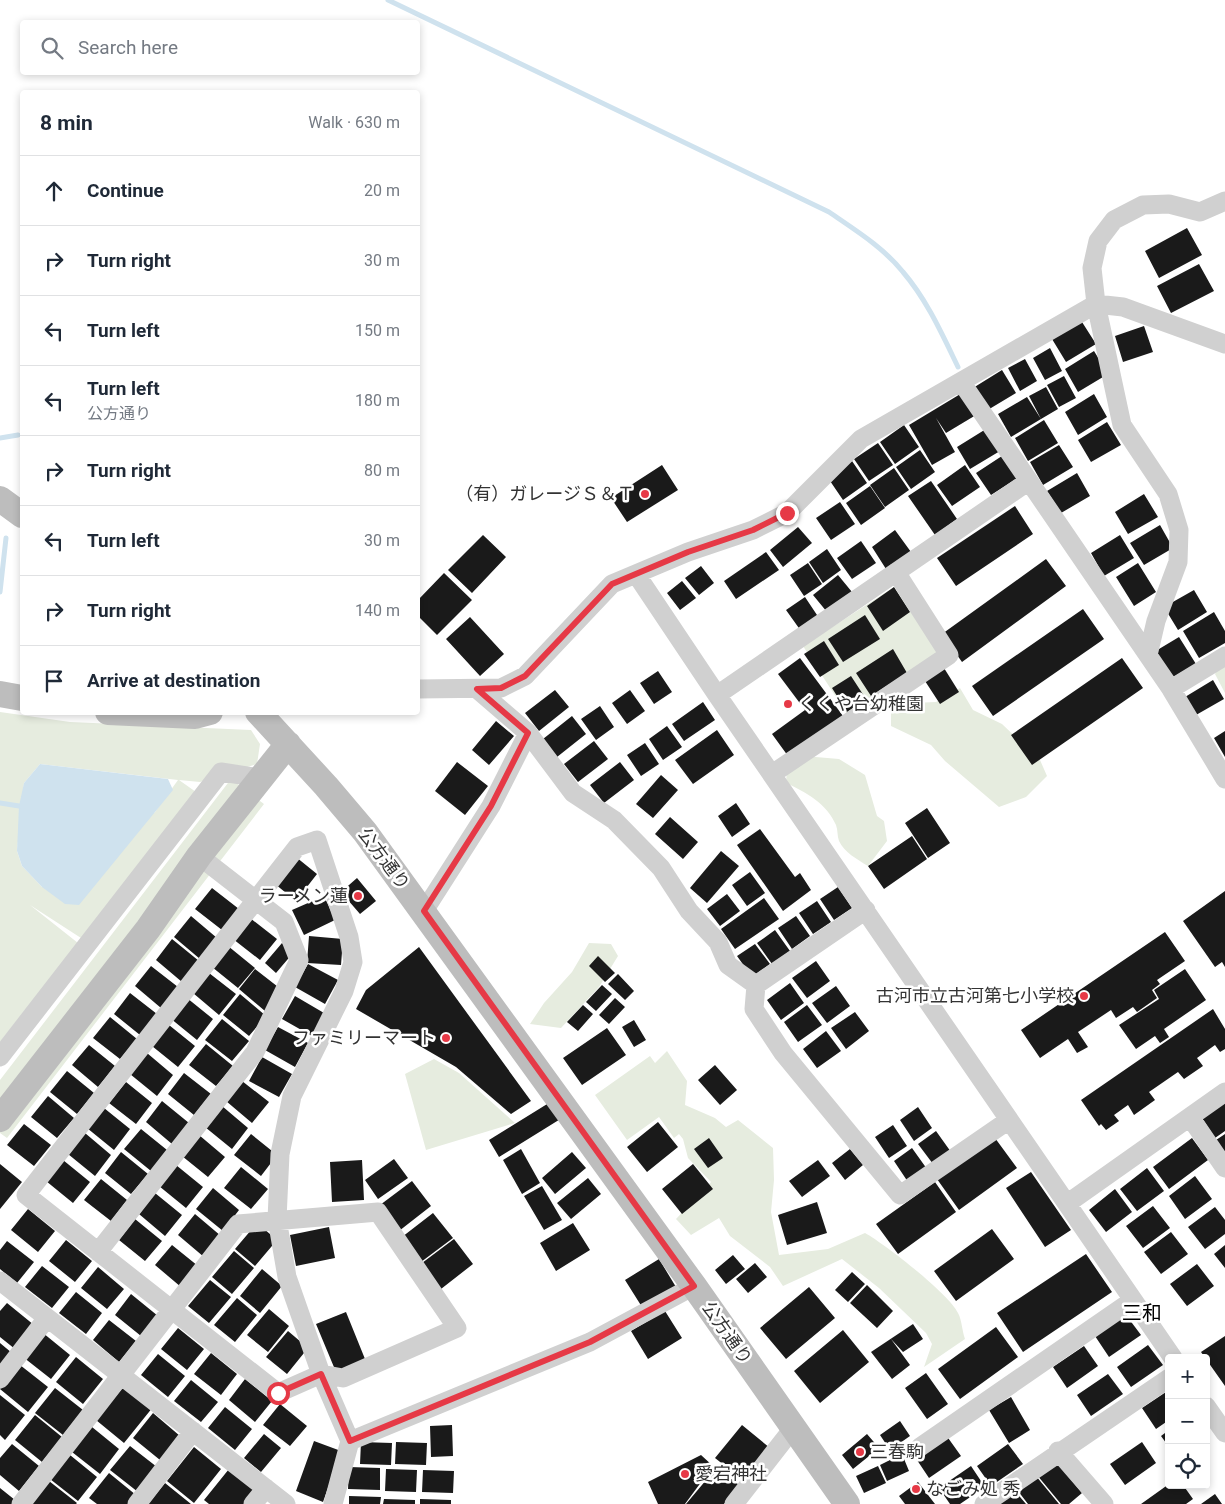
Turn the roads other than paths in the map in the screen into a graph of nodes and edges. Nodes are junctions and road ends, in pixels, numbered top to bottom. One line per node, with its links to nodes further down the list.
1 (1225, 201): 2 (street)
2 (1096, 304): 3 (street); 4 (street); 10 (street)
3 (1225, 344)
4 (962, 383): 5 (street); 9 (street)
5 (1029, 481): 8 (street); 10 (street)
6 (0, 499): 7 (street)
7 (20, 514)
8 (896, 572): 16 (street); 24 (street)
9 (636, 574): 13 (street); 16 (street)
10 (1148, 655): 14 (street)
11 (1225, 656): 14 (street)
12 (420, 688): 13 (street)
13 (477, 689): 21 (street)
14 (1170, 689): 23 (street)
15 (0, 694): 17 (street)
16 (717, 695): 24 (street)
17 (20, 698)
18 (173, 715): 19 (street)
19 (199, 715)
20 (261, 715): 22 (street, 公方通り)
21 (528, 733): 29 (street); 30 (street)
22 (288, 744): 25 (street); 29 (street, 公方通り)
23 (1223, 772)
24 (772, 774): 28 (street)
25 (262, 778): 26 (street); 31 (street)
26 (200, 856): 27 (street); 34 (street)
27 (256, 900): 38 (street); 39 (street); 39 (street)
28 (866, 910): 30 (street); 35 (street)
29 (424, 911): 41 (street, 公方通り)
30 (756, 985): 35 (street)
31 (0, 1057)
32 (1225, 1092): 33 (street)
33 (1190, 1116): 36 (street); 37 (street)
34 (0, 1119)
35 (1010, 1120): 37 (street)
36 (1225, 1168)
37 (1068, 1203): 42 (street)
38 (277, 1219): 43 (street); 46 (street); 46 (street)
39 (98, 1252): 43 (street)
40 (0, 1281): 44 (street)
41 (694, 1286): 51 (street, 公方通り); 54 (street)
42 (1134, 1300): 45 (street); 55 (street)
43 (171, 1309): 46 (street); 47 (street)
44 (47, 1318): 47 (street); 48 (street)
45 (1170, 1354)
46 (321, 1374): 54 (street)
47 (122, 1375): 52 (street); 58 (street)
48 (0, 1379)
49 (1165, 1381): 56 (street)
50 (1210, 1412): 53 (street)
51 (794, 1427): 63 (street); 64 (street, 公方通り)
52 (193, 1432): 57 (street); 59 (street)
53 (1225, 1433)
54 (350, 1441): 62 (street)
55 (920, 1447)
56 (1058, 1451): 65 (street); 66 (street)
57 (266, 1488): 60 (street); 61 (street)
58 (21, 1504)
59 (137, 1504)
60 (253, 1504)
61 (286, 1504)
62 (333, 1504)
63 (734, 1504)
64 (847, 1504)
65 (984, 1504)
66 (1104, 1504)

